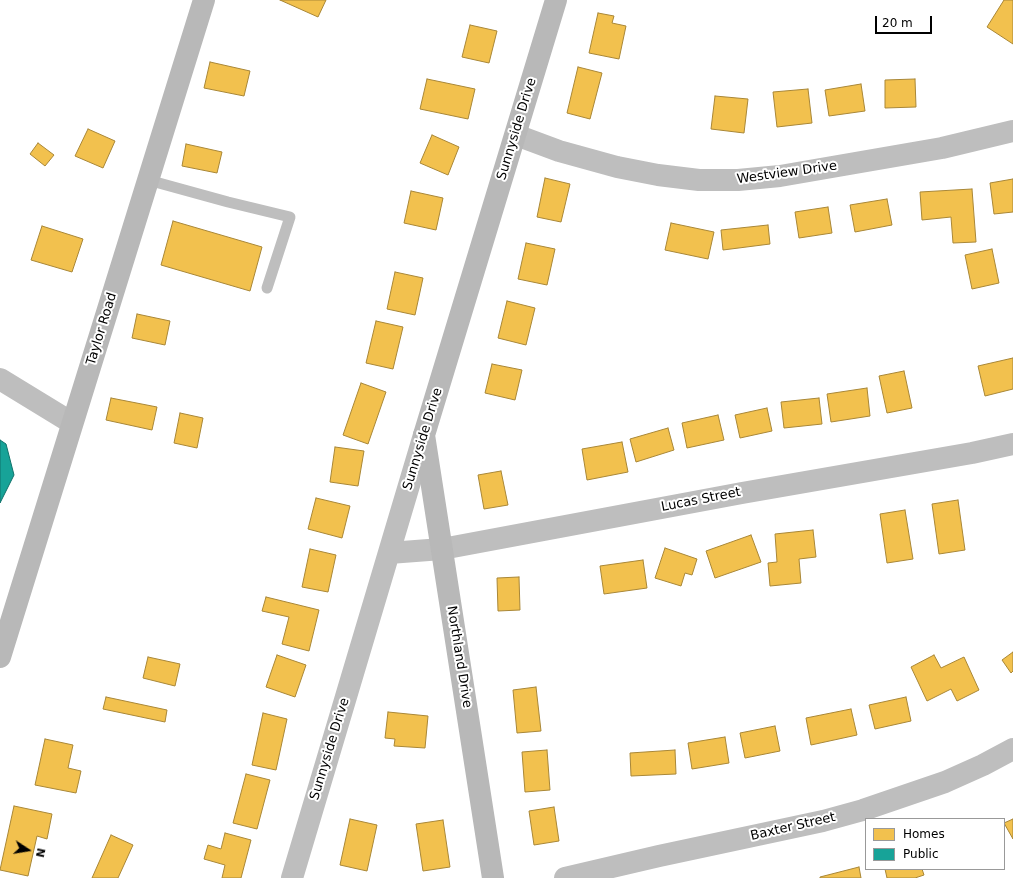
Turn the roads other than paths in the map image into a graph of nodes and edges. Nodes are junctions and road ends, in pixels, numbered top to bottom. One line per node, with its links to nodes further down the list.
1 (204, 0): 5 (street, Taylor Road)
2 (556, 0): 4 (street, Sunnyside Drive)
3 (1013, 131): 4 (street, Westview Drive)
4 (516, 135): 9 (street, Sunnyside Drive)
5 (148, 180): 6 (lane); 8 (street, Taylor Road)
6 (267, 288)
7 (0, 379): 8 (street)
8 (72, 423): 13 (street, Taylor Road)
9 (424, 435): 11 (street, Northland Drive); 12 (street, Sunnyside Drive)
10 (1013, 444): 11 (street, Lucas Street)
11 (442, 549): 12 (street, Lucas Street); 16 (street, Northland Drive)
12 (389, 553): 15 (street, Sunnyside Drive)
13 (0, 658)
14 (1013, 749): 17 (street, Baxter Street)
15 (292, 878)
16 (493, 878)
17 (565, 878)

